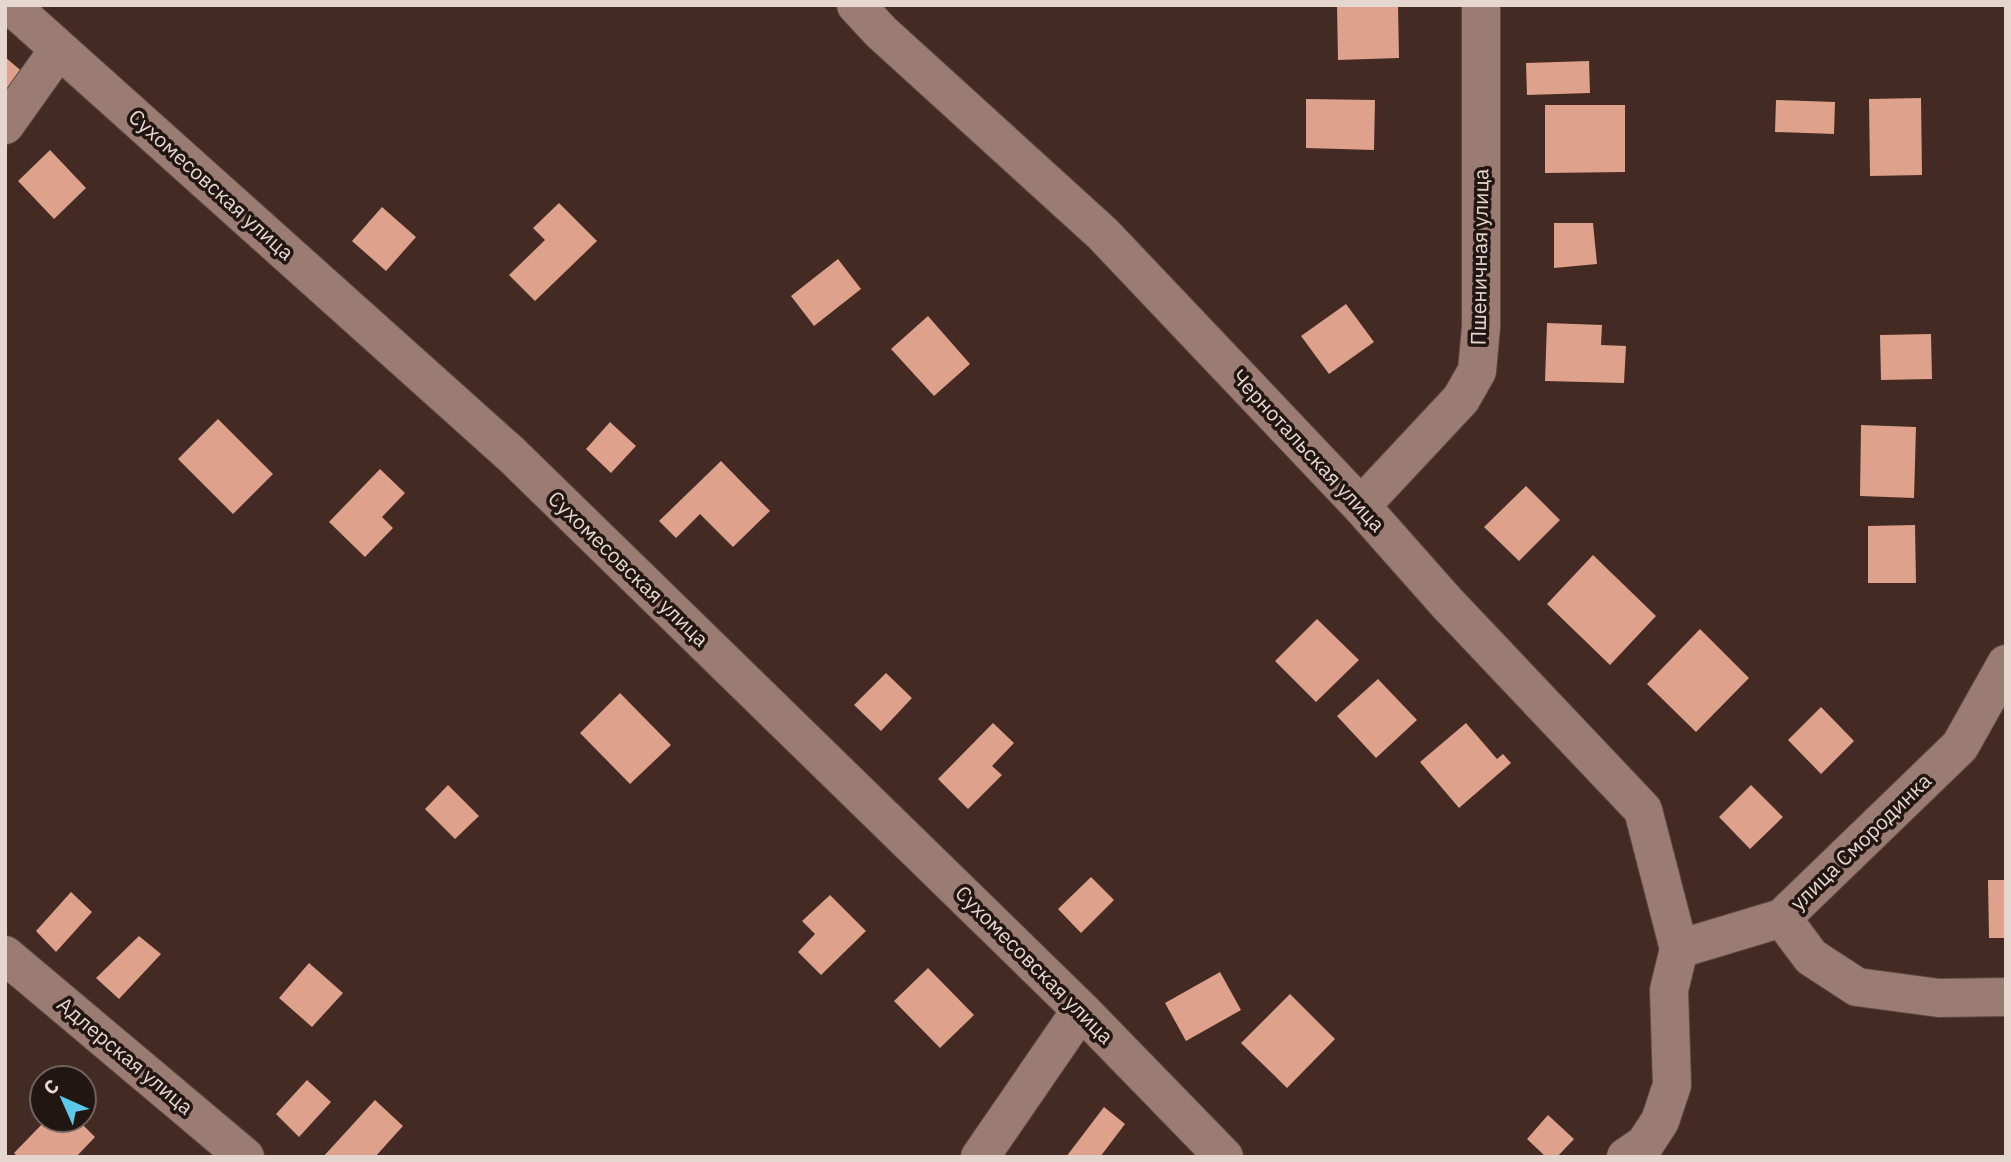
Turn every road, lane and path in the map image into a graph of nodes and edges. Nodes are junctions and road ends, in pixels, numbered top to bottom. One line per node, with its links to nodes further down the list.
1 (10, 5): 4 (street, Сухомесовская улица)
2 (856, 5): 6 (street, Чернотальская улица)
3 (1481, 5): 6 (street, Пшеничная улица)
4 (59, 48): 5 (street); 12 (street, Сухомесовская улица)
5 (5, 125)
6 (1361, 506): 9 (street, Чернотальская улица)
7 (2006, 664): 8 (street, улица Смородинка)
8 (1782, 918): 9 (street, улица Смородинка); 11 (street)
9 (1679, 949): 16 (street)
10 (5, 955): 13 (street, Адлерская улица)
11 (2006, 997)
12 (1081, 1010): 14 (street); 15 (street, Сухомесовская улица)
13 (245, 1157)
14 (980, 1157)
15 (1224, 1157)
16 (1626, 1157)

